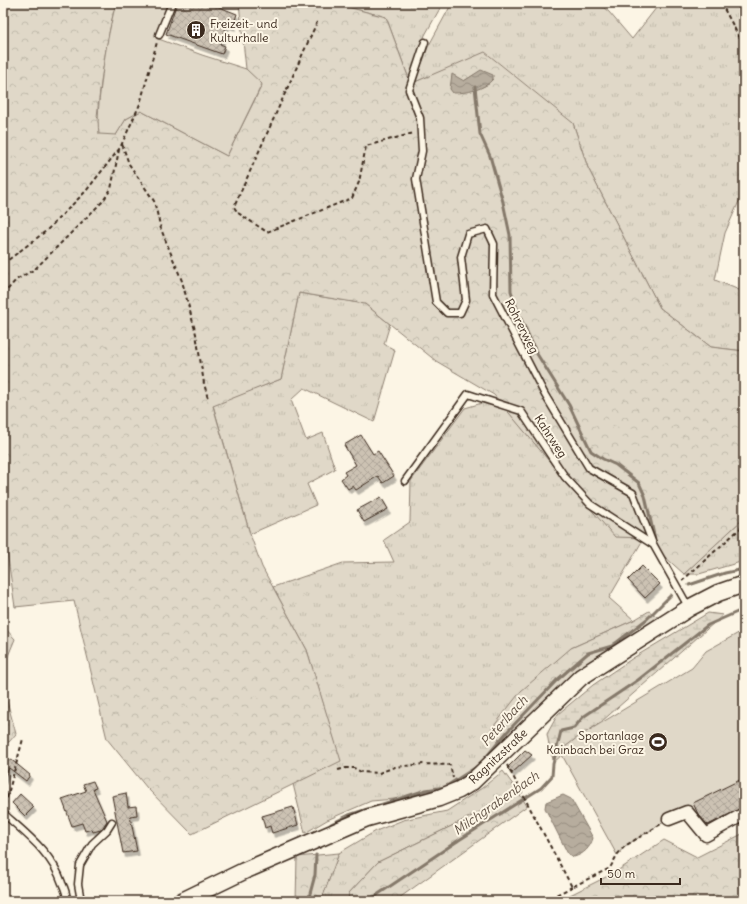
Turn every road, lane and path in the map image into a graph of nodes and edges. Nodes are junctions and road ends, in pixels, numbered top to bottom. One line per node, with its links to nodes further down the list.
1 (172, 3): 4 (lane)
2 (721, 3): 6 (path)
3 (317, 22): 7 (path)
4 (159, 35): 8 (path)
5 (426, 42): 7 (lane, Rohrerweg)
6 (744, 46)
7 (421, 131): 15 (lane, Rohrerweg)
8 (122, 144): 9 (path); 12 (path)
9 (120, 148): 10 (path); 11 (path)
10 (3, 264)
11 (3, 295)
12 (208, 399)
13 (405, 481): 15 (lane, Kahrweg)
14 (744, 526): 17 (path)
15 (652, 544): 17 (lane, Rohrerweg)
16 (744, 584): 18 (main road, Ragnitzstraße)
17 (677, 586): 18 (lane, Rohrerweg)
18 (690, 608): 20 (main road, Ragnitzstraße)
19 (23, 739): 23 (path)
20 (501, 754): 27 (path); 30 (main road, Ragnitzstraße)
21 (338, 770): 22 (path)
22 (453, 779)
23 (3, 813): 28 (lane)
24 (744, 814): 25 (street)
25 (669, 819): 27 (path)
26 (112, 822): 29 (lane)
27 (572, 887): 31 (path)
28 (67, 901)
29 (81, 901)
30 (182, 901)
31 (544, 901)

